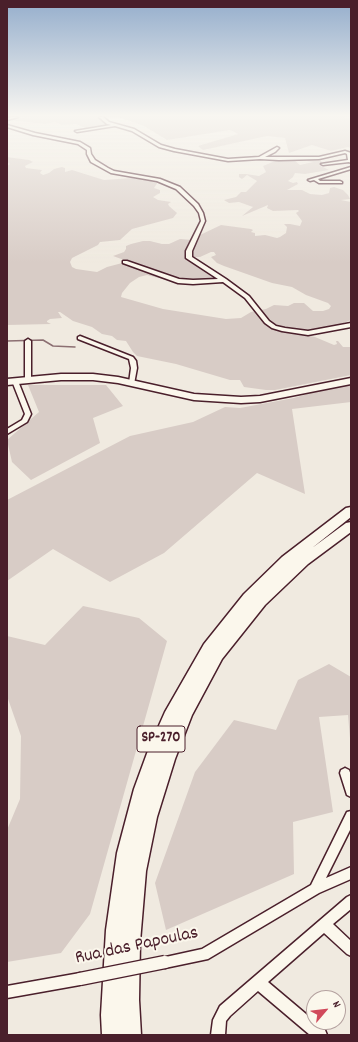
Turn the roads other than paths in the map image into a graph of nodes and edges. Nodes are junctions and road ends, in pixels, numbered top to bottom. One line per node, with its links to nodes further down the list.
1 (101, 166): 5 (street)
2 (351, 168): 3 (street)
3 (340, 182)
4 (125, 262): 5 (street)
5 (224, 280): 6 (street)
6 (351, 325)
7 (80, 338): 12 (street)
8 (28, 341): 9 (street)
9 (28, 380): 11 (main road); 12 (main road)
10 (351, 381): 12 (main road)
11 (11, 382): 13 (street)
12 (132, 383)
13 (7, 432)
14 (351, 511): 26 (highway, SP-270)
15 (351, 526): 27 (highway, SP-270)
16 (345, 773): 17 (street)
17 (351, 792)
18 (351, 816): 20 (street)
19 (351, 873): 20 (street, Rua das Papoulas)
20 (315, 889): 25 (street, Rua das Papoulas, bridge)
21 (351, 901): 22 (street)
22 (325, 925): 23 (street); 24 (street)
23 (351, 950)
24 (258, 982): 28 (street); 29 (street)
25 (7, 992)
26 (113, 1035)
27 (130, 1035)
28 (218, 1035)
29 (320, 1035)

